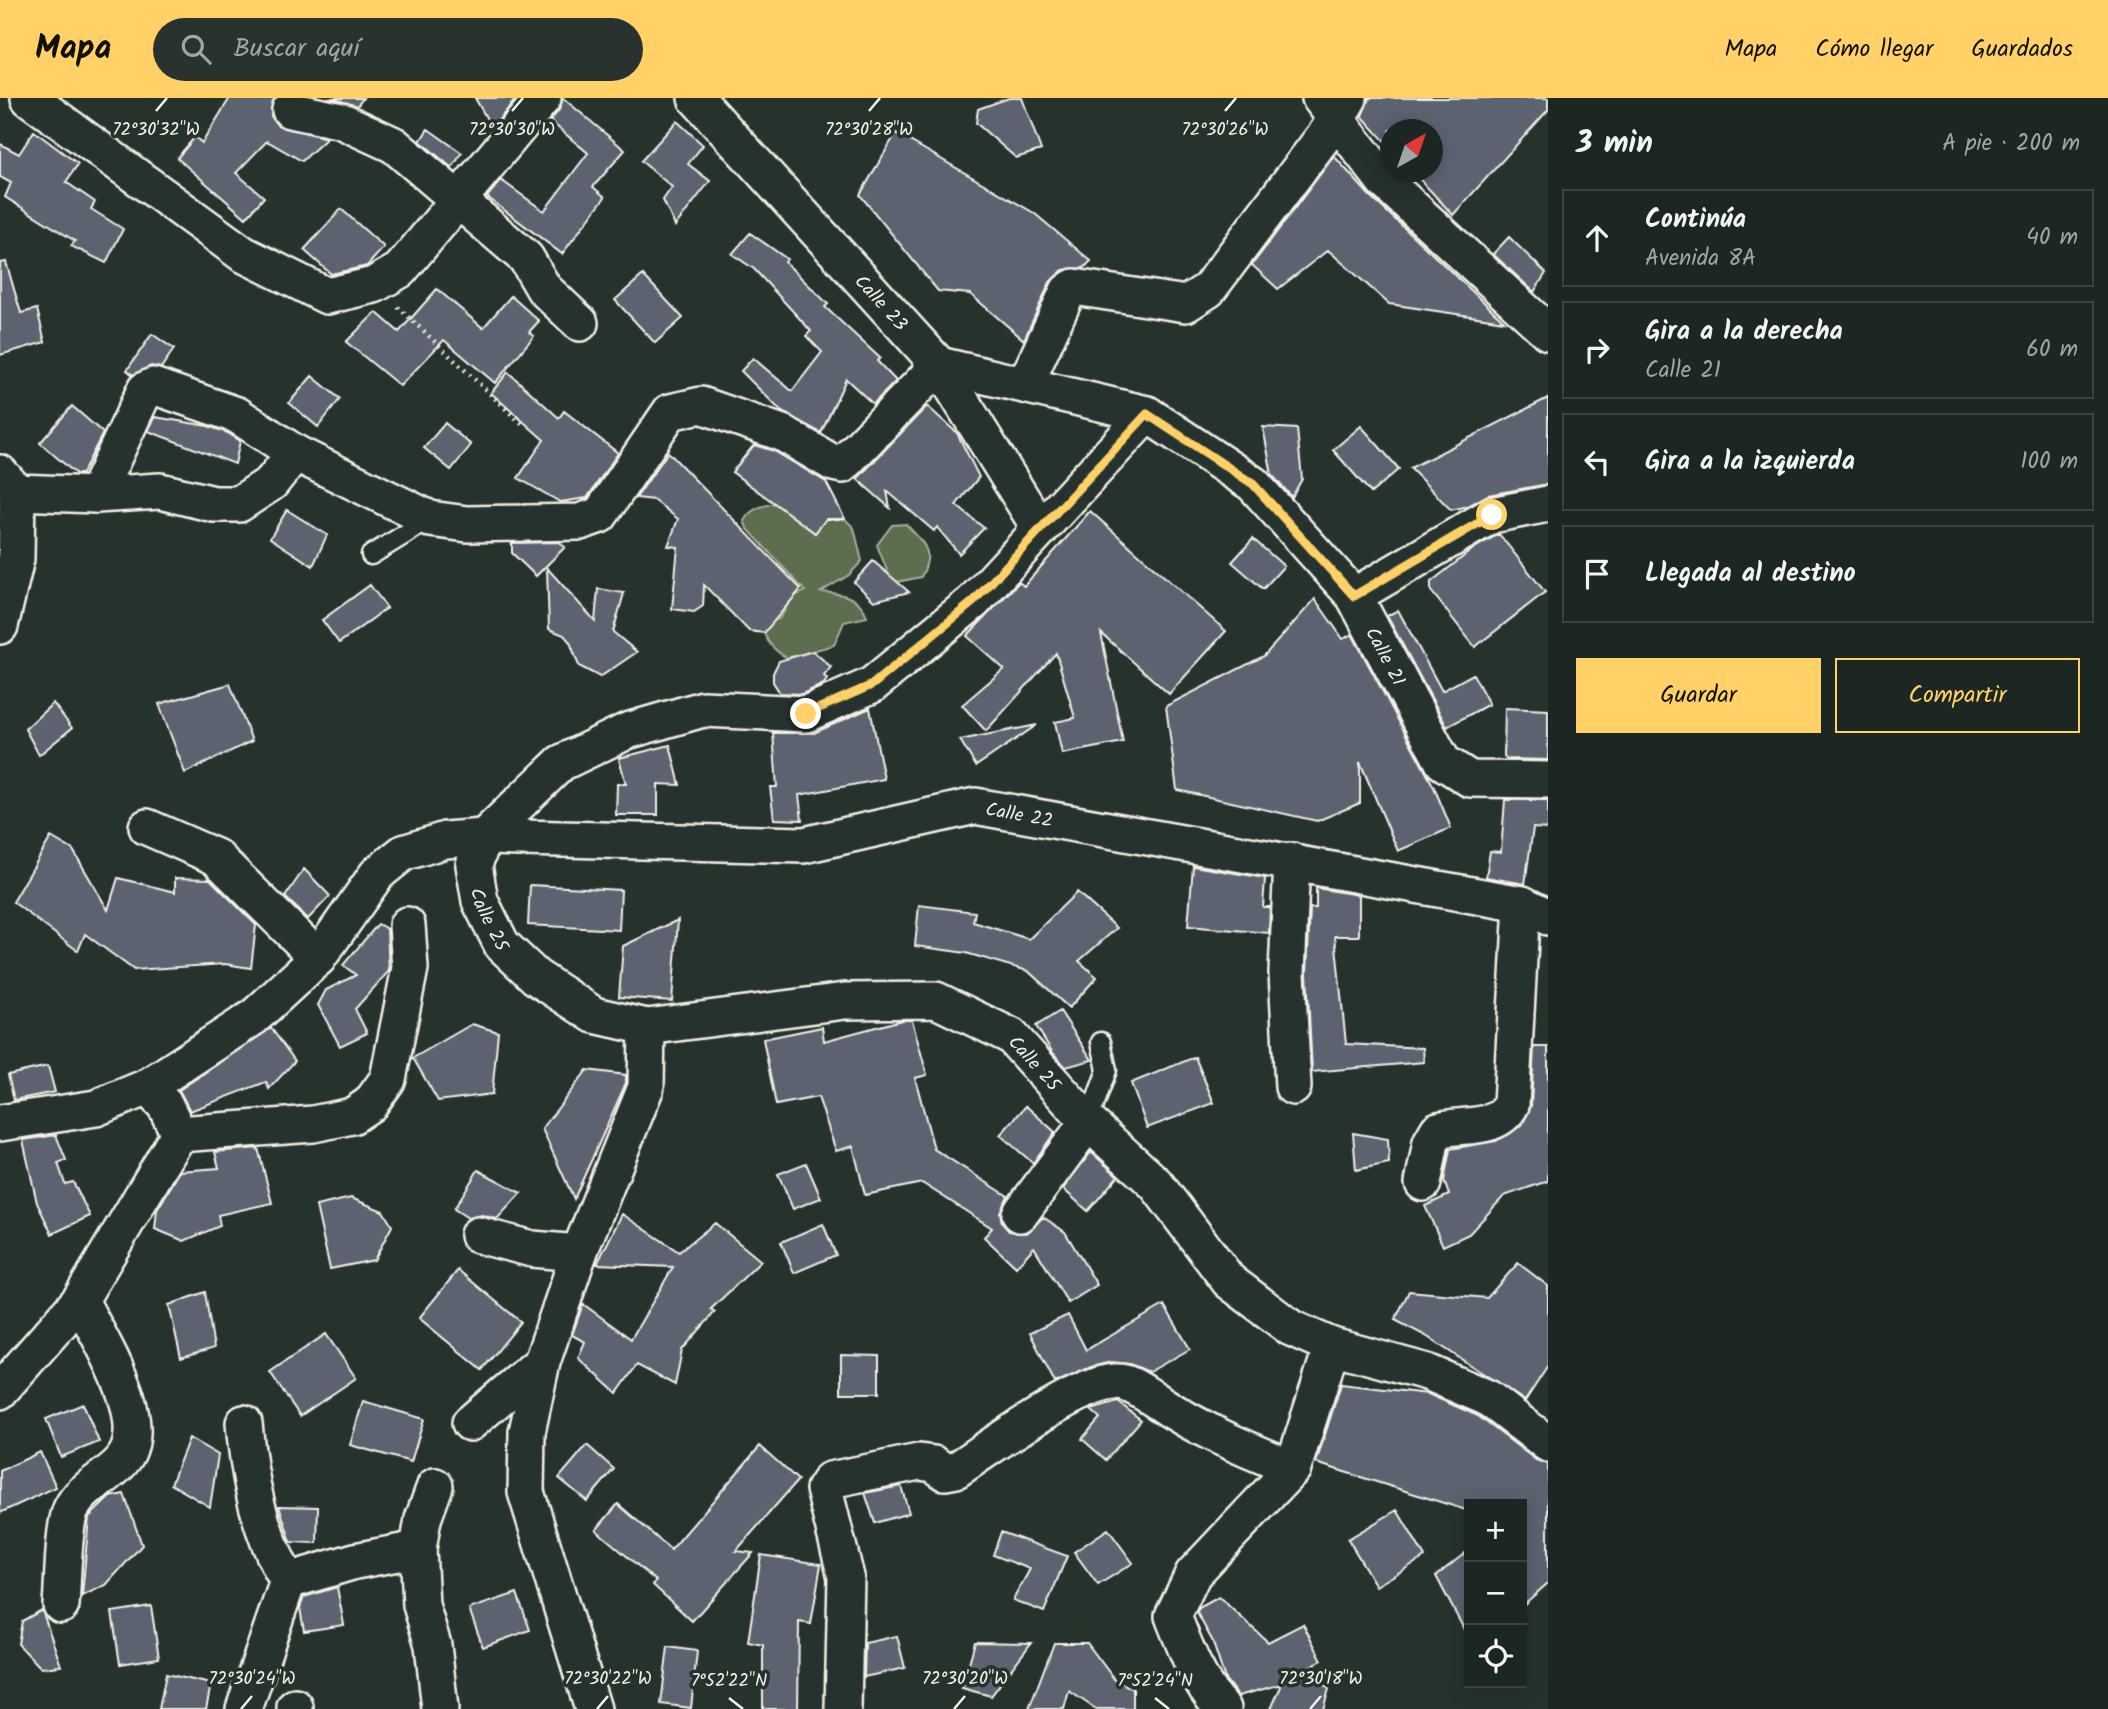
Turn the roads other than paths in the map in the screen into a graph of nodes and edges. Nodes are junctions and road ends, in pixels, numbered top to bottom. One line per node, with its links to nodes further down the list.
1 (29, 98): 6 (street)
2 (543, 98): 6 (street)
3 (696, 98): 9 (street, Calle 23)
4 (1335, 105): 8 (street); 10 (street)
5 (290, 110): 6 (street)
6 (459, 199): 7 (street)
7 (580, 323)
8 (1548, 332)
9 (939, 365): 10 (street, Calle 21); 16 (street); 17 (street, Calle 23)
10 (1026, 383): 11 (street, Calle 21)
11 (1147, 414): 17 (street); 19 (street, Calle 21)
12 (295, 453): 14 (street); 14 (street); 16 (street)
13 (9, 483): 14 (street); 20 (street)
14 (96, 495)
15 (1548, 504): 19 (street)
16 (430, 519): 18 (lane)
17 (1039, 527): 23 (street)
18 (371, 555)
19 (1354, 596): 21 (street, Calle 21)
20 (0, 625)
21 (1548, 780)
22 (147, 827): 27 (street)
23 (484, 837): 24 (street, Calle 22); 27 (street, Calle 22); 28 (street, Calle 25)
24 (1292, 862): 25 (street, Calle 22); 31 (street)
25 (1535, 910): 35 (street)
26 (407, 925): 34 (street)
27 (318, 958): 30 (street, Calle 22)
28 (646, 1027): 32 (street, Calle 25); 38 (street)
29 (1101, 1042): 32 (lane)
30 (147, 1087): 33 (street, Calle 22); 34 (street)
31 (1293, 1087)
32 (1088, 1122): 36 (street); 40 (street, Calle 25)
33 (0, 1123)
34 (179, 1135): 39 (street)
35 (1423, 1183)
36 (1020, 1214)
37 (478, 1236): 38 (street)
38 (579, 1253): 41 (street)
39 (80, 1300): 42 (street); 50 (street)
40 (1332, 1346): 45 (street, Calle 25); 46 (street)
41 (542, 1362): 44 (street); 53 (street)
42 (1, 1390)
43 (244, 1423): 49 (street)
44 (470, 1423)
45 (1548, 1444)
46 (1293, 1468): 54 (street); 55 (street)
47 (435, 1486): 48 (street)
48 (418, 1549): 49 (street); 52 (street)
49 (288, 1581): 51 (street)
50 (61, 1605)
51 (244, 1709)
52 (440, 1709)
53 (593, 1709)
54 (843, 1709)
55 (1223, 1709)

